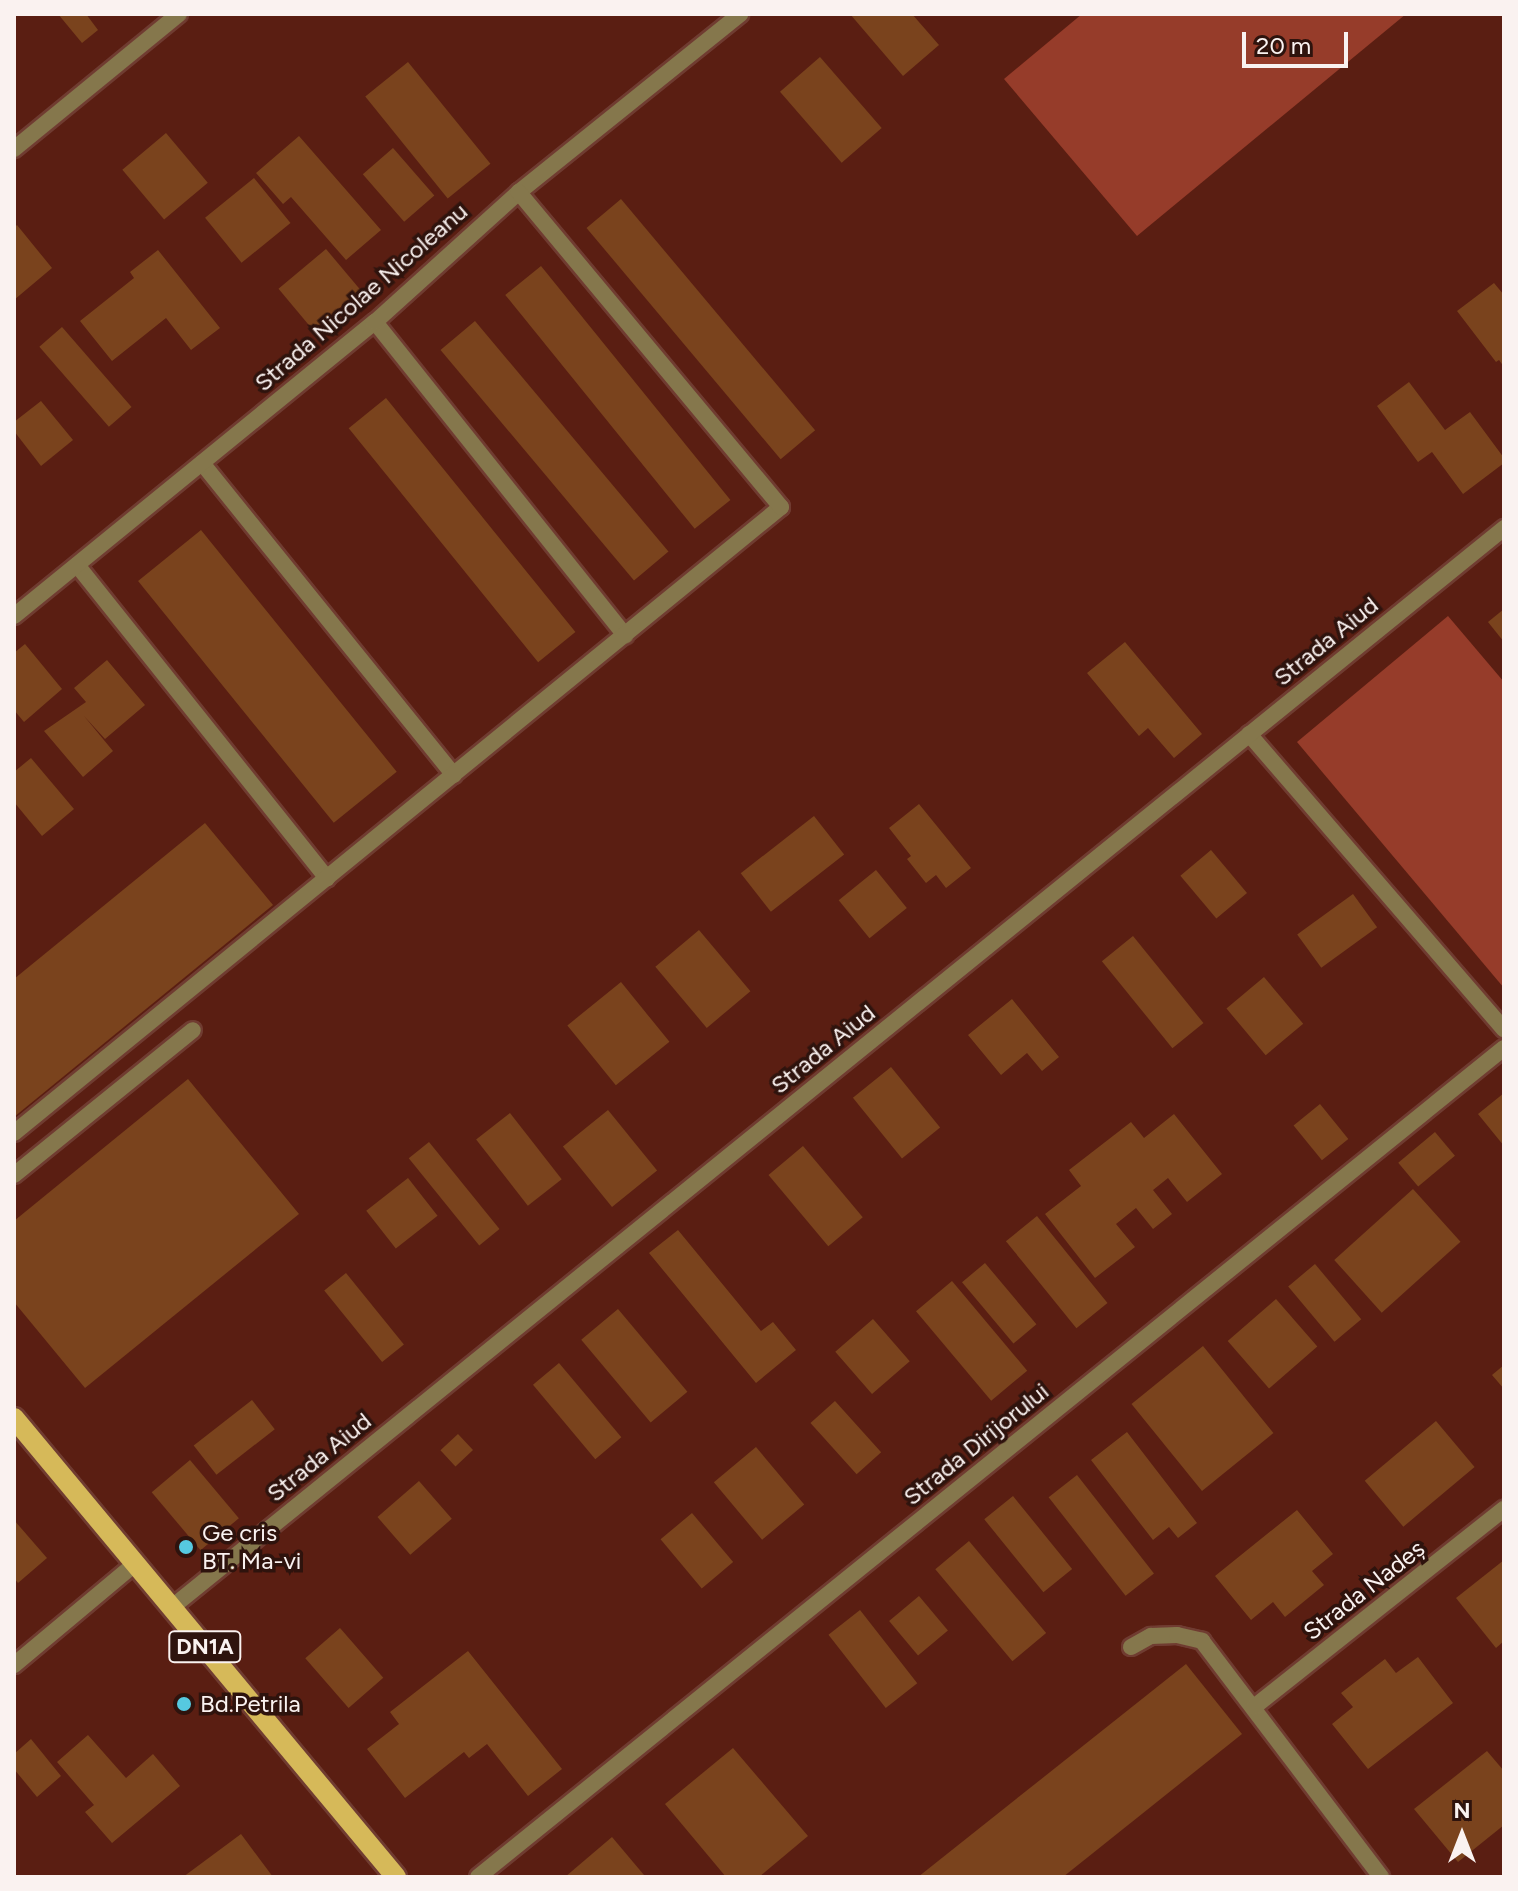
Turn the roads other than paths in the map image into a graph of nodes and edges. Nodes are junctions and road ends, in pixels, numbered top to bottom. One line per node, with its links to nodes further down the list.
1 (179, 14): 3 (street)
2 (740, 14): 4 (street, Strada Nicolae Nicoleanu)
3 (14, 149)
4 (519, 192): 5 (street, Strada Nicolae Nicoleanu); 10 (street)
5 (375, 322): 6 (street, Strada Nicolae Nicoleanu); 10 (street)
6 (202, 463): 8 (street, Strada Nicolae Nicoleanu); 12 (street)
7 (1504, 528): 11 (street, Strada Aiud)
8 (77, 565): 9 (street, Strada Nicolae Nicoleanu); 13 (street)
9 (14, 616)
10 (625, 635): 12 (street)
11 (1249, 734): 14 (street); 22 (street, Strada Aiud)
12 (454, 775): 13 (street)
13 (327, 878): 17 (street)
14 (1504, 1029)
15 (193, 1030): 18 (street)
16 (1504, 1048): 27 (street, Strada Dirijorului)
17 (14, 1133)
18 (14, 1175)
19 (14, 1418): 21 (main road, DN1A)
20 (1504, 1509): 25 (street, Strada Nadeș)
21 (135, 1564): 22 (main road, DN1A); 24 (street)
22 (171, 1608): 26 (main road, DN1A)
23 (1131, 1647): 25 (street)
24 (14, 1665)
25 (1254, 1707): 28 (street)
26 (396, 1877)
27 (478, 1877)
28 (1381, 1877)

